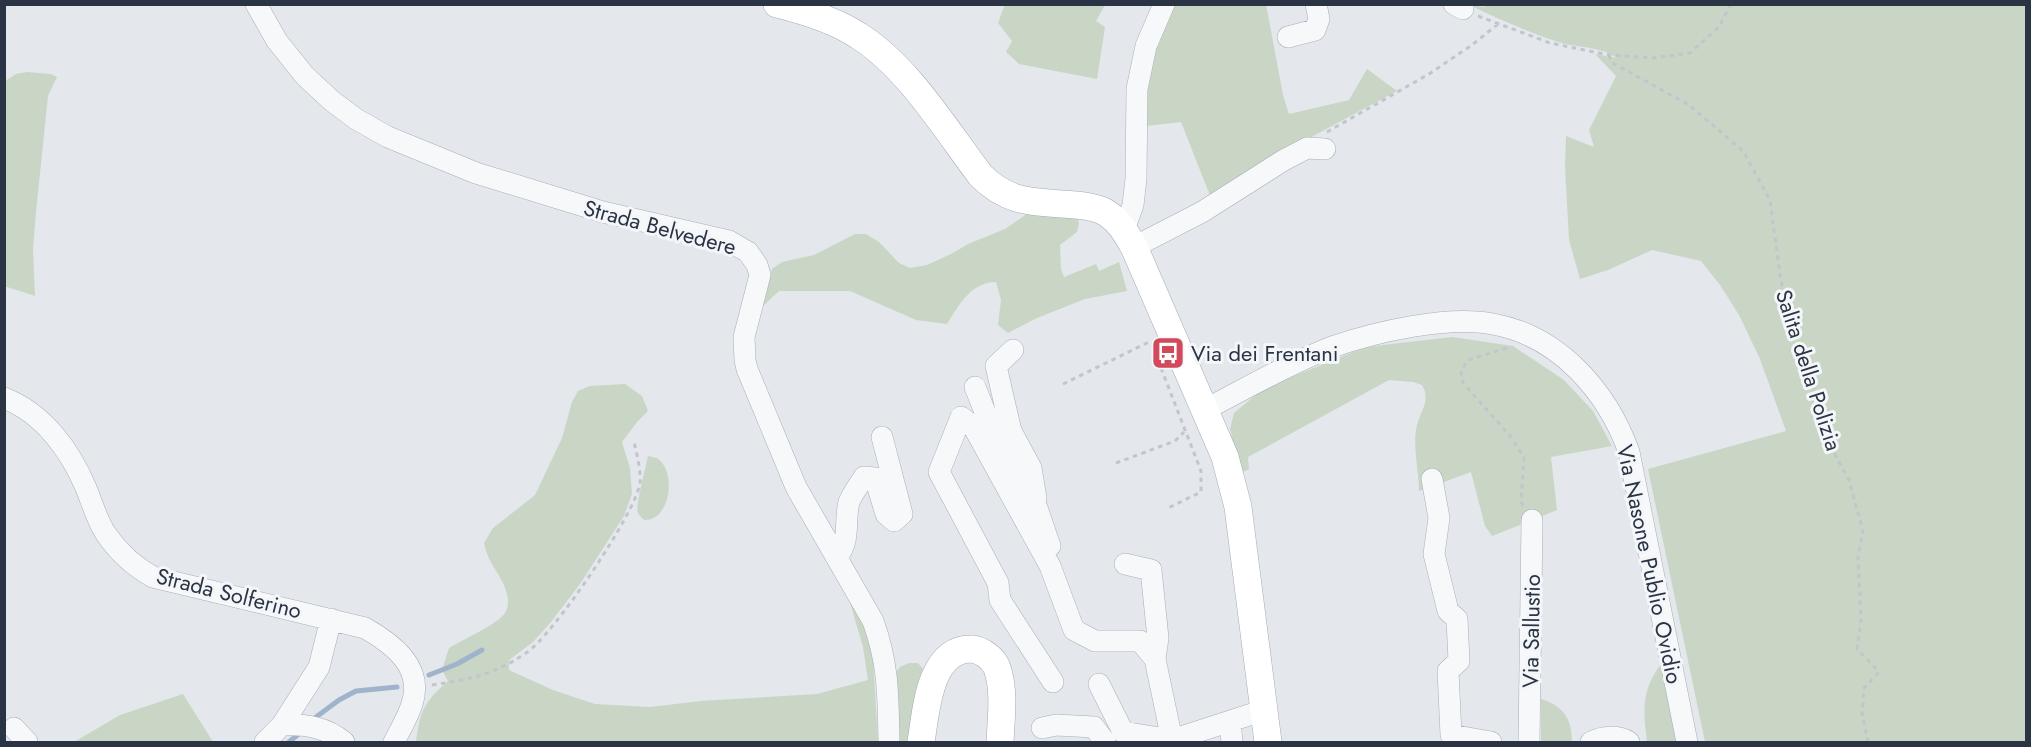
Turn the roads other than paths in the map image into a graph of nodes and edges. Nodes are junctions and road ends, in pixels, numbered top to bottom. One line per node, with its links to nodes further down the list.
1 (256, 4): 16 (street, Strada Belvedere)
2 (777, 4): 7 (main road)
3 (1164, 4): 7 (street)
4 (1316, 4): 5 (street)
5 (1288, 37)
6 (1316, 149): 7 (street)
7 (1129, 238): 11 (main road)
8 (1013, 350): 14 (street)
9 (975, 387): 14 (street)
10 (4, 398): 19 (street, Strada Solferino)
11 (1206, 409): 23 (main road); 41 (street, Via Nasone Publio Ovidio)
12 (882, 437): 16 (street)
13 (1432, 479): 37 (street)
14 (1037, 508): 18 (street)
15 (1532, 520): 38 (street, Via Sallustio)
16 (837, 557): 30 (street, Strada Belvedere)
17 (1125, 564): 20 (street)
18 (1050, 566): 20 (street); 21 (street)
19 (331, 619): 25 (street); 29 (street, Strada Solferino)
20 (1155, 659): 34 (street)
21 (1053, 682)
22 (1099, 684): 34 (street)
23 (1265, 713): 24 (street); 36 (main road)
24 (1230, 722): 34 (street); 35 (street)
25 (282, 726): 27 (street); 28 (street)
26 (1042, 728): 33 (street)
27 (265, 742)
28 (344, 742)
29 (394, 742)
30 (889, 742)
31 (921, 742): 32 (main road)
32 (1000, 742)
33 (1105, 742)
34 (1171, 742)
35 (1232, 742)
36 (1268, 742)
37 (1491, 742)
38 (1529, 742)
39 (1591, 742): 40 (street)
40 (1629, 742)
41 (1687, 742)

